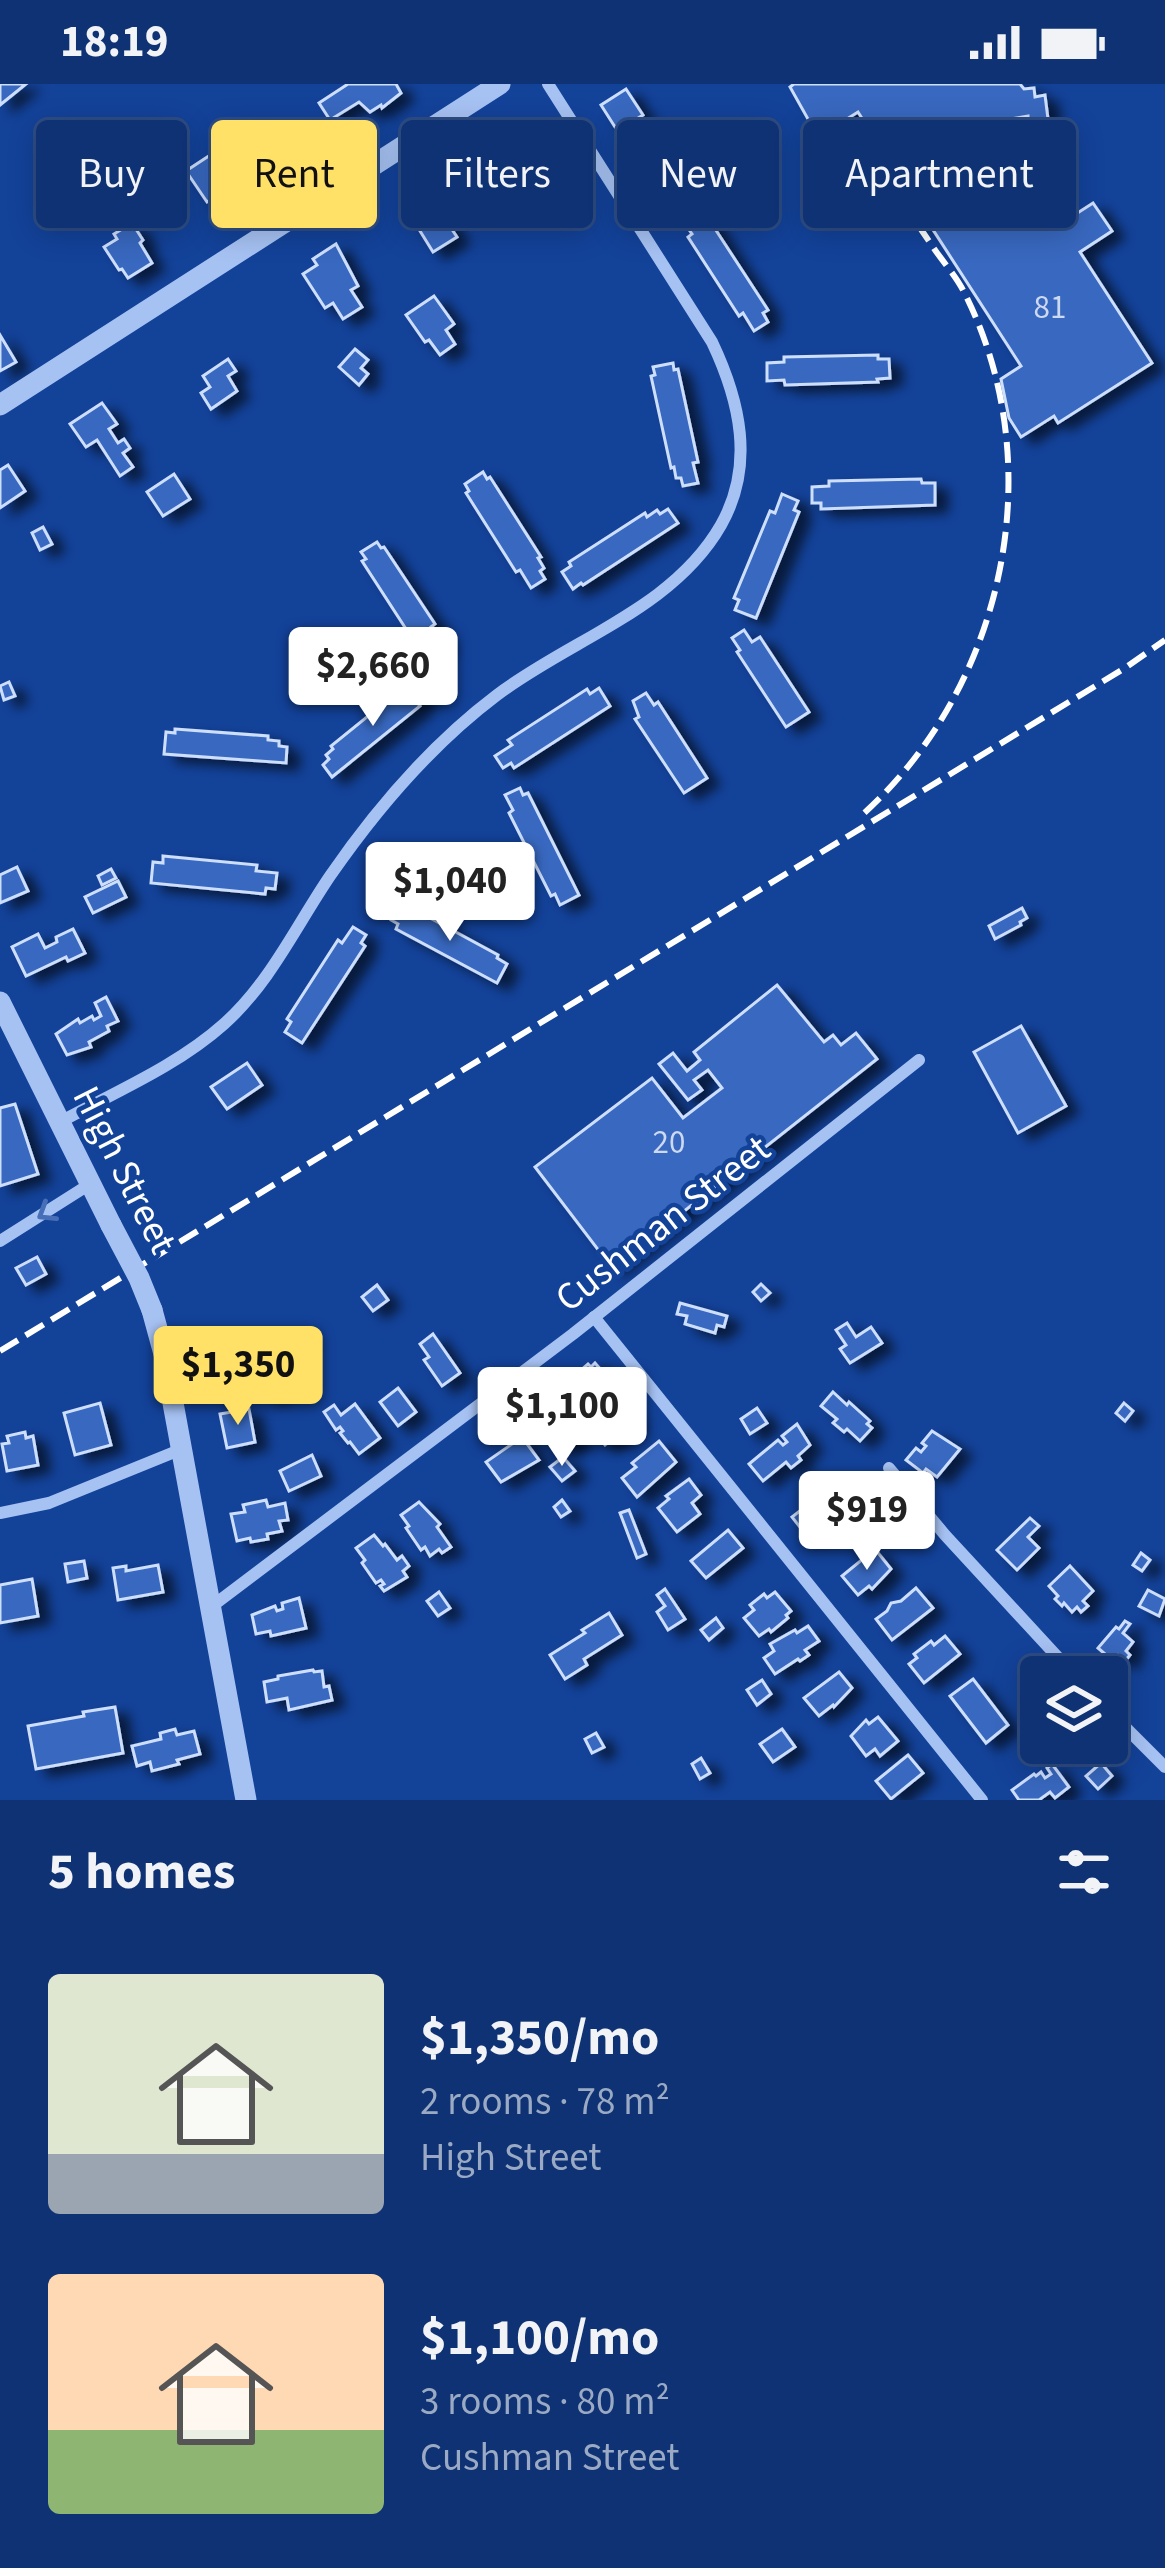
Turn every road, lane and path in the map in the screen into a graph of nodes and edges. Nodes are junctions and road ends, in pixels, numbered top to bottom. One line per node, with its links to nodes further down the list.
1 (500, 84): 3 (street)
2 (548, 84): 6 (street)
3 (0, 405)
4 (0, 1002): 6 (street, High Street)
5 (919, 1060): 9 (street, Cushman Street)
6 (60, 1122): 7 (street, High Street)
7 (91, 1184): 8 (street, one-way to 8); 10 (street, High Street, bridge)
8 (0, 1240)
9 (594, 1317): 13 (street, Cushman Street); 18 (street)
10 (182, 1449): 12 (street); 13 (street, High Street)
11 (889, 1468): 14 (street)
12 (0, 1513)
13 (211, 1607): 17 (street, High Street)
14 (1056, 1656)
15 (1128, 1729): 16 (street)
16 (1165, 1767)
17 (246, 1800)
18 (982, 1800)

